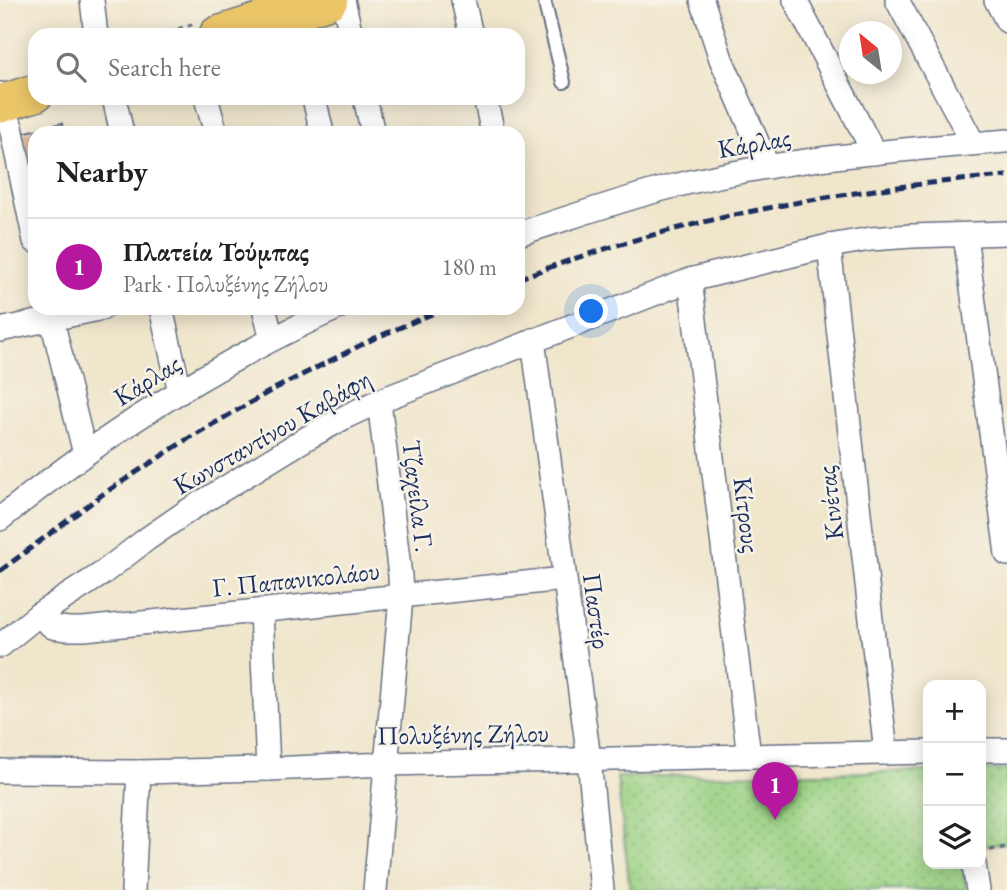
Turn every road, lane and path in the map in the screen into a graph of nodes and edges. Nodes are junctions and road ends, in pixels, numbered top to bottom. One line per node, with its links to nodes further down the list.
1 (92, 0): 12 (street)
2 (329, 0): 10 (main road)
3 (342, 0): 14 (street)
4 (463, 0): 15 (street)
5 (544, 0): 16 (lane)
6 (702, 0): 31 (street)
7 (795, 0): 30 (street)
8 (996, 0): 11 (street)
9 (903, 2): 29 (street)
10 (291, 15): 13 (main road)
11 (1007, 22)
12 (95, 28)
13 (244, 28)
14 (349, 28)
15 (469, 28)
16 (564, 82)
17 (9, 98): 32 (street)
18 (116, 105): 23 (street)
19 (208, 105): 24 (street)
20 (316, 105): 25 (street)
21 (367, 105): 26 (street)
22 (487, 105): 27 (street)
23 (120, 126)
24 (214, 126)
25 (321, 126)
26 (371, 126)
27 (491, 126)
28 (1007, 141): 29 (street, Κάρλας)
29 (973, 144): 30 (street, Κάρλας)
30 (874, 153): 31 (street, Κάρλας)
31 (768, 167): 33 (street, Κάρλας)
32 (28, 208)
33 (525, 232)
34 (1007, 233): 35 (street, Κωνσταντίνου Καβάφη)
35 (965, 234): 36 (street, Κωνσταντίνου Καβάφη); 50 (street)
36 (829, 246): 37 (street, Κωνσταντίνου Καβάφη); 58 (street, Κινέτας)
37 (690, 280): 45 (street, Κωνσταντίνου Καβάφη); 60 (street, Κίτρους)
38 (48, 315): 43 (street)
39 (51, 315): 48 (street)
40 (163, 315): 46 (street)
41 (266, 315): 44 (street)
42 (322, 315): 44 (street, Κάρλας)
43 (0, 330)
44 (272, 339): 46 (street, Κάρλας)
45 (533, 340): 47 (street, Κωνσταντίνου Καβάφη); 51 (street, Παστέρ)
46 (180, 392): 48 (street, Κάρλας)
47 (379, 401): 52 (street, Τζαχείλα Γ.); 54 (street, Κωνσταντίνου Καβάφη)
48 (85, 454): 49 (street, Κάρλας)
49 (0, 519)
50 (1007, 554)
51 (564, 579): 52 (street, Γ. Παπανικολάου); 61 (street, Παστέρ)
52 (401, 597): 53 (street, Γ. Παπανικολάου); 62 (street, Τζαχείλα Γ.)
53 (261, 611): 54 (street, Γ. Παπανικολάου); 63 (street)
54 (38, 615): 55 (street, Κωνσταντίνου Καβάφη)
55 (0, 646)
56 (986, 750): 57 (street)
57 (1007, 750)
58 (886, 752): 59 (street, Πολυξένης Ζήλου); 60 (street, Πολυξένης Ζήλου)
59 (923, 752)
60 (749, 757): 61 (street, Πολυξένης Ζήλου)
61 (589, 759): 62 (street, Πολυξένης Ζήλου); 71 (street, Παστέρ)
62 (387, 764): 63 (street, Πολυξένης Ζήλου); 70 (street, Τζαχείλα Γ.)
63 (268, 769): 65 (street, Πολυξένης Ζήλου)
64 (0, 771): 65 (street, Πολυξένης Ζήλου)
65 (139, 772): 69 (street)
66 (1007, 847): 67 (path)
67 (986, 850)
68 (975, 869): 72 (street)
69 (133, 890)
70 (375, 890)
71 (602, 890)
72 (978, 890)

